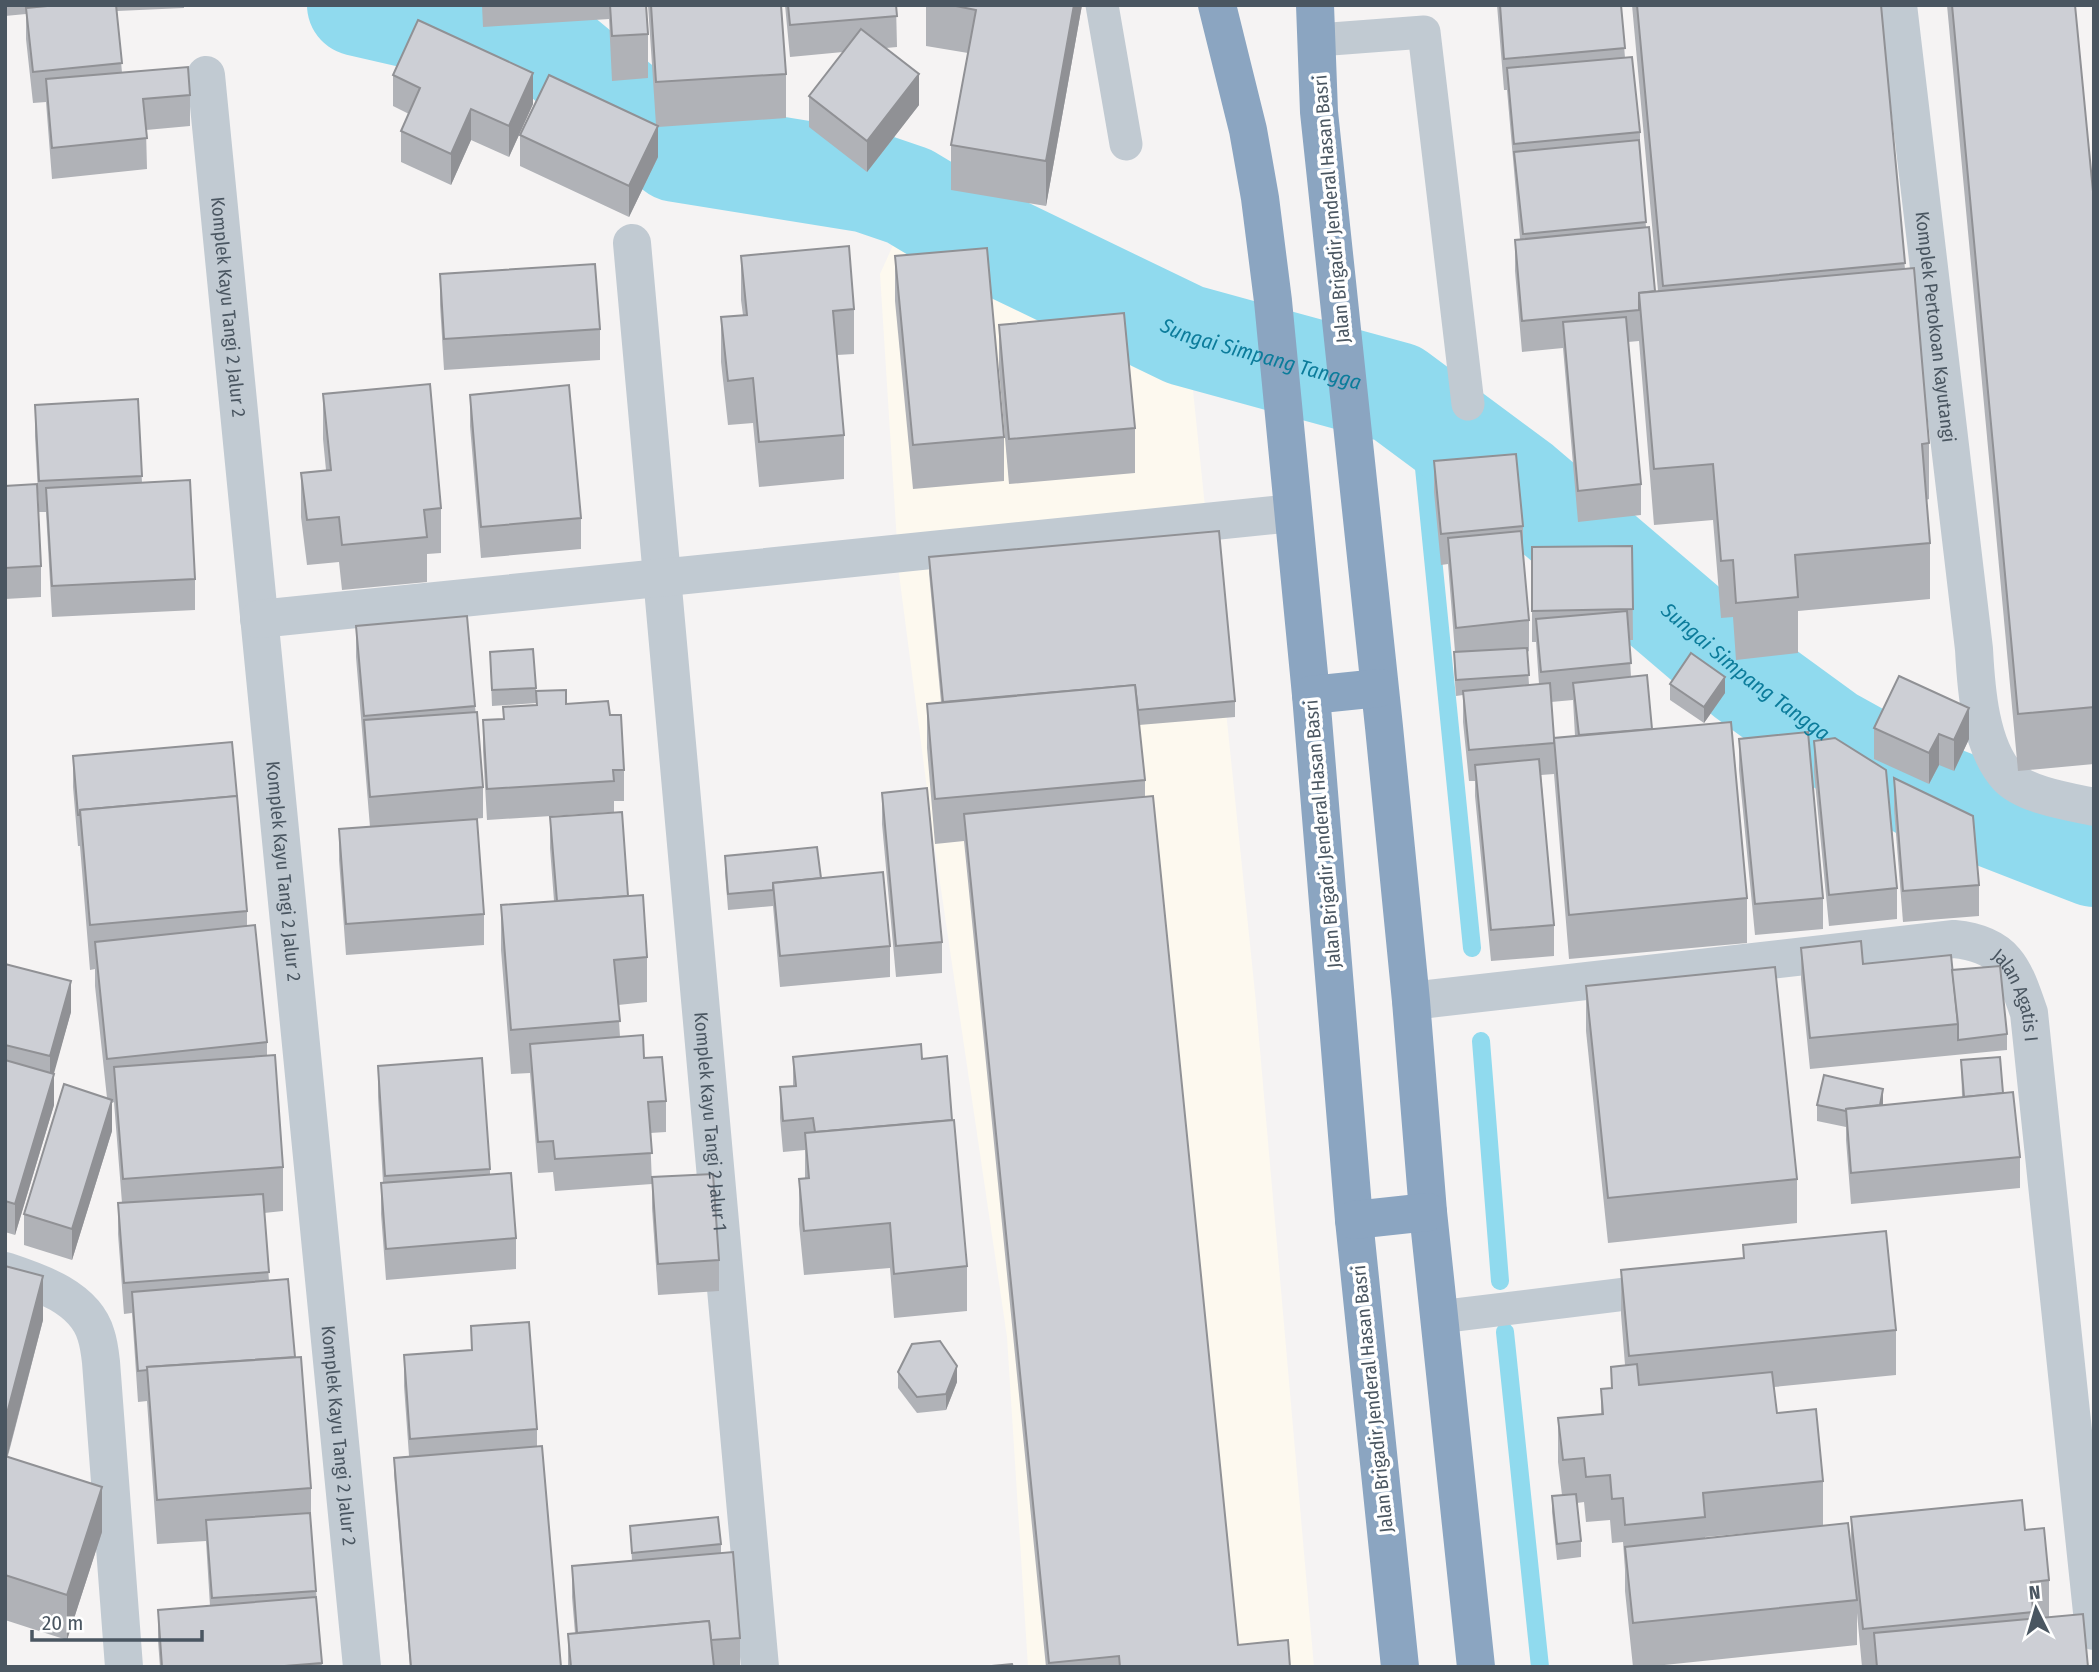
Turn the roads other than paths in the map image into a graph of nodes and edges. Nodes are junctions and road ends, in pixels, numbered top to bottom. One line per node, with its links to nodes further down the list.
1 (1102, 5): 7 (lane)
2 (1217, 5): 10 (highway, Jalan Brigadir Jenderal Hasan Basri)
3 (1898, 5): 15 (street, Komplek Pertokoan Kayutangi)
4 (1426, 19): 5 (lane); 9 (lane)
5 (1317, 22): 13 (highway, Jalan Brigadir Jenderal Hasan Basri)
6 (206, 75): 12 (street, Komplek Kayu Tangi 2 Jalur 2)
7 (1126, 144)
8 (632, 243): 11 (street, Komplek Kayu Tangi 2 Jalur 1)
9 (1468, 404)
10 (1293, 513): 11 (street); 14 (highway, Jalan Brigadir Jenderal Hasan Basri)
11 (662, 577): 12 (street); 25 (street, Komplek Kayu Tangi 2 Jalur 1)
12 (259, 619): 24 (street, Komplek Kayu Tangi 2 Jalur 2)
13 (1379, 688): 14 (highway); 16 (highway, Jalan Brigadir Jenderal Hasan Basri)
14 (1311, 695): 18 (highway, Jalan Brigadir Jenderal Hasan Basri)
15 (2094, 807)
16 (1410, 1000): 17 (highway, Jalan Brigadir Jenderal Hasan Basri); 22 (street, Jalan Agatis I)
17 (1428, 1212): 18 (highway); 21 (highway, Jalan Brigadir Jenderal Hasan Basri)
18 (1354, 1220): 26 (highway, Jalan Brigadir Jenderal Hasan Basri)
19 (5, 1271): 23 (street)
20 (1702, 1285): 21 (lane)
21 (1439, 1317): 27 (highway, Jalan Brigadir Jenderal Hasan Basri)
22 (2094, 1631)
23 (124, 1667)
24 (362, 1667)
25 (760, 1667)
26 (1400, 1667)
27 (1476, 1667)

